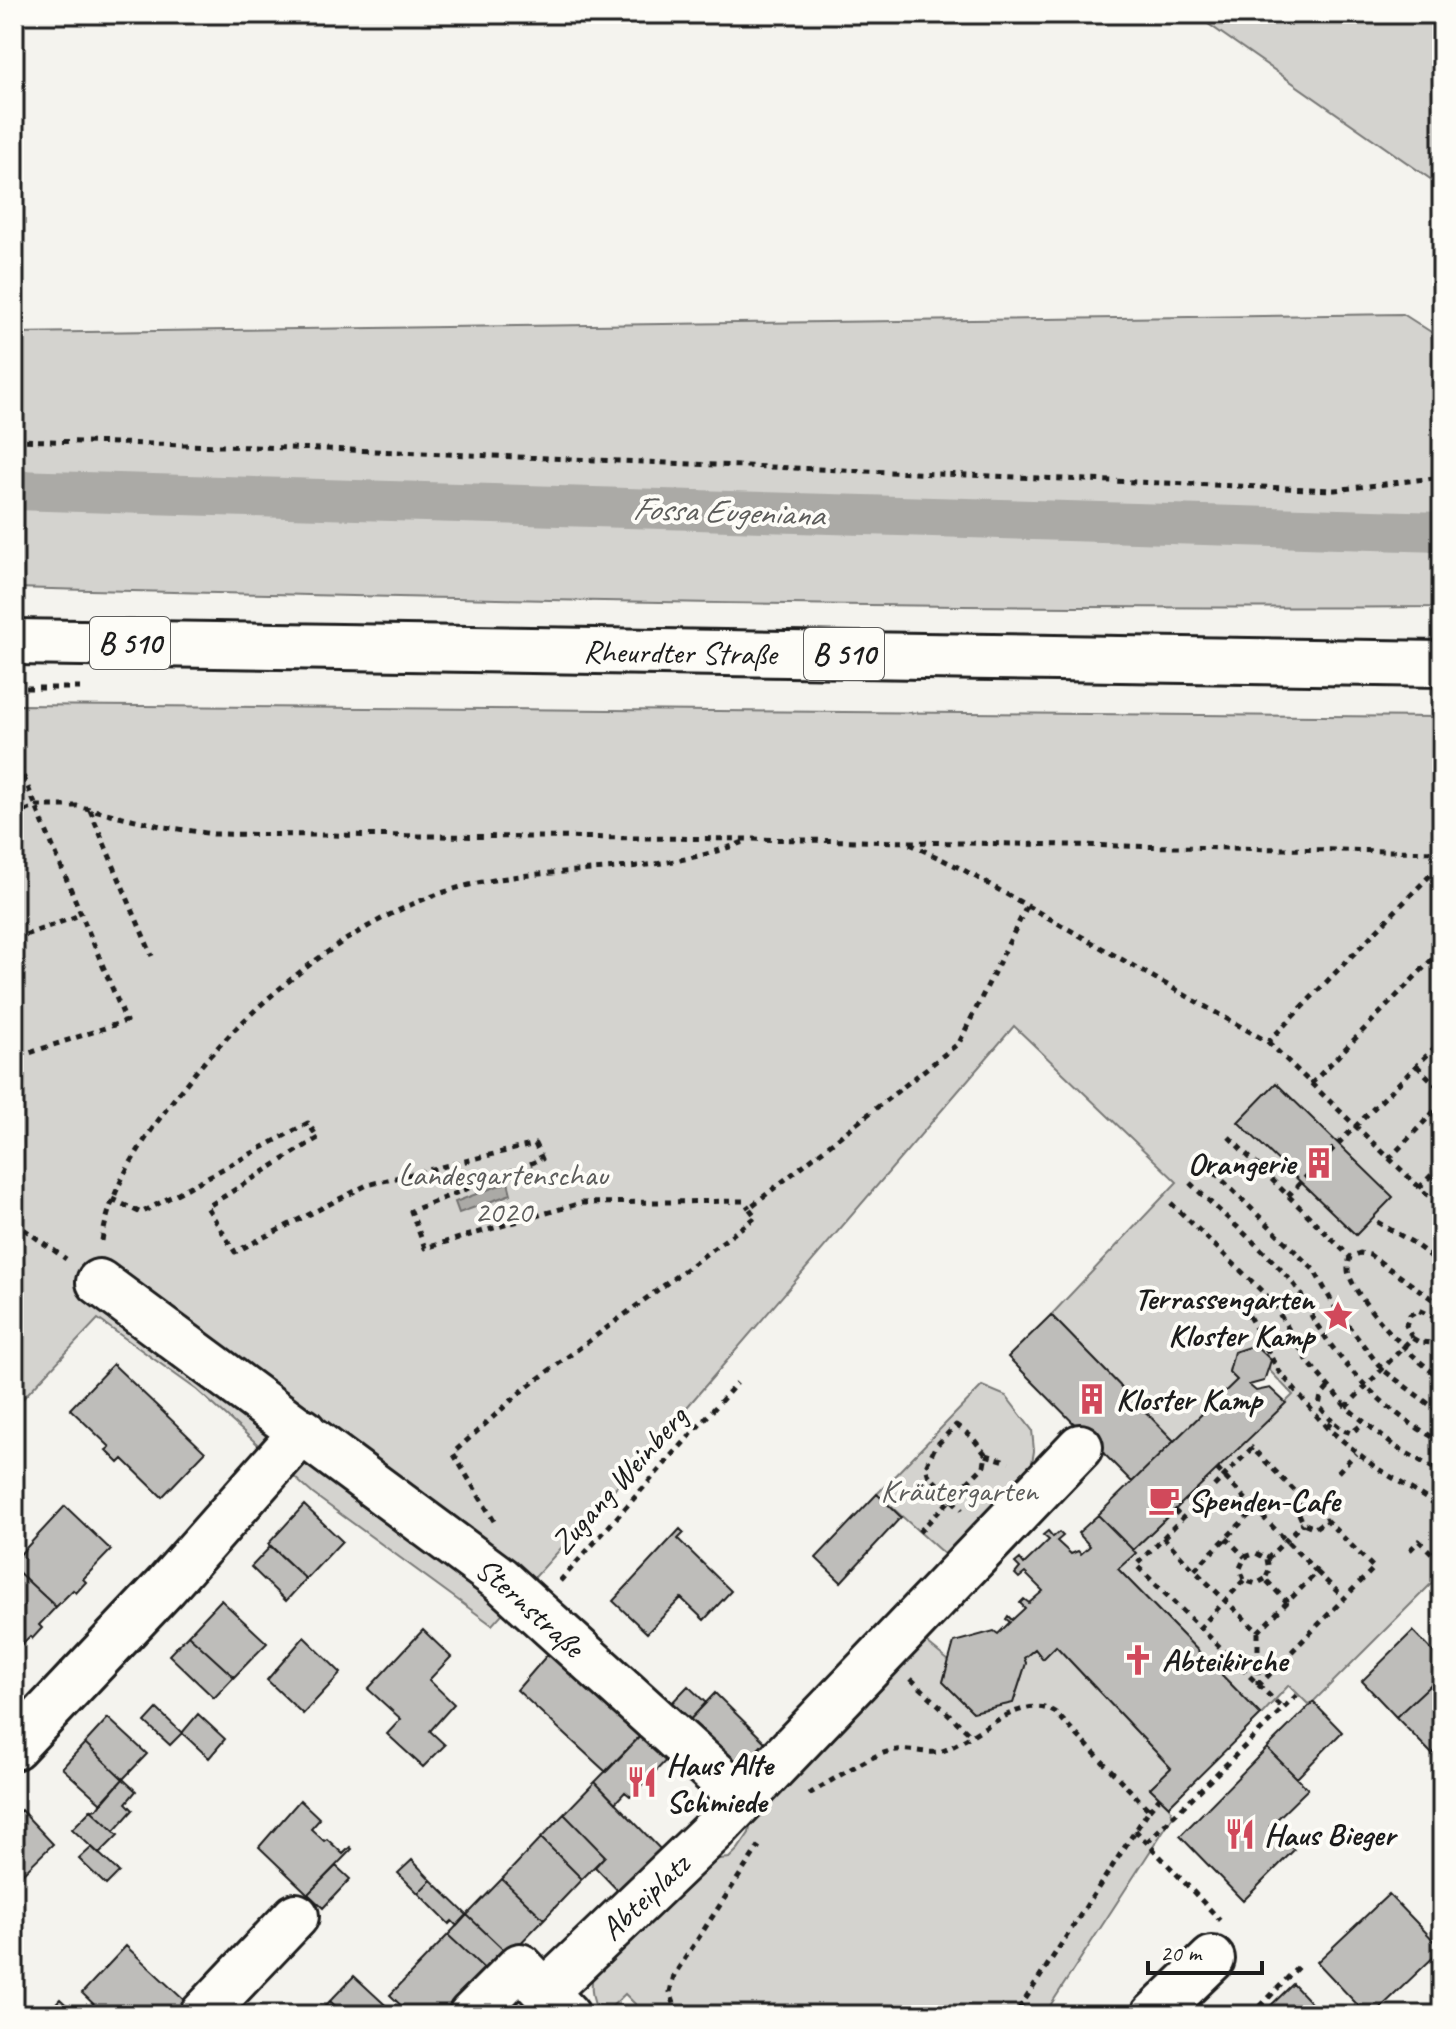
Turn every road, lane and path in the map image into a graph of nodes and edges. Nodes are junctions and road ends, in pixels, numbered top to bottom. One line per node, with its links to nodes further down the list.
1 (14, 440): 2 (path)
2 (1442, 477)
3 (14, 642): 4 (street, Rheurdter Straße / B 510)
4 (1442, 664)
5 (14, 754): 6 (path)
6 (37, 806): 7 (path); 8 (path); 14 (path)
7 (89, 810): 9 (path); 17 (path)
8 (14, 816)
9 (750, 839): 10 (path); 33 (path)
10 (906, 842): 11 (path); 13 (path)
11 (1442, 852)
12 (1442, 863): 19 (path)
13 (1027, 906): 19 (path); 35 (path)
14 (80, 915): 15 (path); 20 (path)
15 (14, 939)
16 (1442, 949): 22 (path)
17 (152, 956)
18 (1442, 1040): 21 (path)
19 (1268, 1042): 22 (path)
20 (14, 1058)
21 (1417, 1066): 23 (path); 25 (path)
22 (1311, 1084): 25 (path)
23 (1442, 1091)
24 (1442, 1103): 27 (path)
25 (1356, 1127): 27 (path); 32 (path)
26 (1229, 1137): 32 (path)
27 (1389, 1159): 31 (path)
28 (1206, 1164): 50 (path)
29 (1442, 1164): 31 (path)
30 (1190, 1183): 54 (path)
31 (1419, 1188): 36 (path)
32 (1288, 1196): 40 (path)
33 (112, 1199): 35 (path); 43 (path)
34 (1171, 1203): 53 (path)
35 (749, 1208): 83 (path)
36 (1442, 1209)
37 (1377, 1222): 41 (path)
38 (15, 1224): 39 (path)
39 (31, 1235)
40 (1350, 1257): 45 (path); 49 (path)
41 (1442, 1265)
42 (1442, 1273): 44 (path)
43 (99, 1282): 60 (street, Sternstraße)
44 (1442, 1293)
45 (1442, 1308): 47 (path)
46 (1249, 1316): 59 (path)
47 (1434, 1317): 48 (path); 48 (path)
48 (1412, 1338): 49 (path)
49 (1404, 1347): 50 (path); 51 (path)
50 (1382, 1369): 54 (path); 56 (path)
51 (1442, 1379)
52 (737, 1383): 89 (path, Zugang Weinberg)
53 (1328, 1388): 55 (path); 57 (path)
54 (1365, 1388): 55 (path); 61 (path)
55 (1346, 1407): 58 (path)
56 (1442, 1414)
57 (1332, 1421): 58 (path); 59 (path)
58 (1364, 1423): 66 (path)
59 (1327, 1428): 63 (path)
60 (303, 1431): 83 (street, Sternstraße); 97 (street)
61 (1442, 1442)
62 (1080, 1447): 92 (street, Abteiplatz)
63 (1356, 1453): 65 (path); 69 (path)
64 (1217, 1469): 67 (path)
65 (1338, 1472)
66 (1442, 1473)
67 (1224, 1477): 70 (path); 72 (path); 73 (path)
68 (951, 1499): 68 (path)
69 (1442, 1508)
70 (1255, 1509): 75 (path); 76 (path)
71 (1174, 1510): 72 (path)
72 (1182, 1518): 74 (path)
73 (1303, 1523): 76 (path); 87 (path)
74 (1163, 1537): 81 (path); 90 (path)
75 (1226, 1538): 79 (path); 81 (path)
76 (1285, 1540): 80 (path); 82 (path)
77 (1410, 1550): 78 (path)
78 (1442, 1551)
79 (1245, 1557): 80 (path); 85 (path)
80 (1267, 1559): 84 (path)
81 (1194, 1570): 86 (path)
82 (1317, 1572): 87 (path); 88 (path)
83 (500, 1579): 89 (street, Sternstraße)
84 (1265, 1579): 85 (path); 88 (path)
85 (1244, 1580): 86 (path)
86 (1226, 1599): 90 (path); 91 (path)
87 (1345, 1599): 93 (path)
88 (1287, 1602): 91 (path)
89 (535, 1609): 101 (street, Sternstraße)
90 (1199, 1629): 93 (path)
91 (1258, 1632): 93 (path)
92 (883, 1654): 96 (path); 101 (street, Abteiplatz)
93 (1258, 1686): 95 (path)
94 (1298, 1694): 95 (path)
95 (1283, 1708): 103 (path)
96 (972, 1736): 99 (path); 100 (path)
97 (14, 1747)
98 (1160, 1797): 100 (path)
99 (799, 1800)
100 (1149, 1810): 102 (path)
101 (754, 1817): 107 (street, Abteiplatz); 110 (path)
102 (1135, 1830): 103 (path); 111 (path)
103 (1147, 1842): 105 (path)
104 (296, 1916): 108 (street)
105 (1220, 1943): 112 (street)
106 (1300, 1965): 113 (path)
107 (556, 2004): 109 (street, Abteiplatz)
108 (202, 2015)
109 (471, 2015)
110 (678, 2015)
111 (1015, 2015)
112 (1154, 2015)
113 (1252, 2015)

